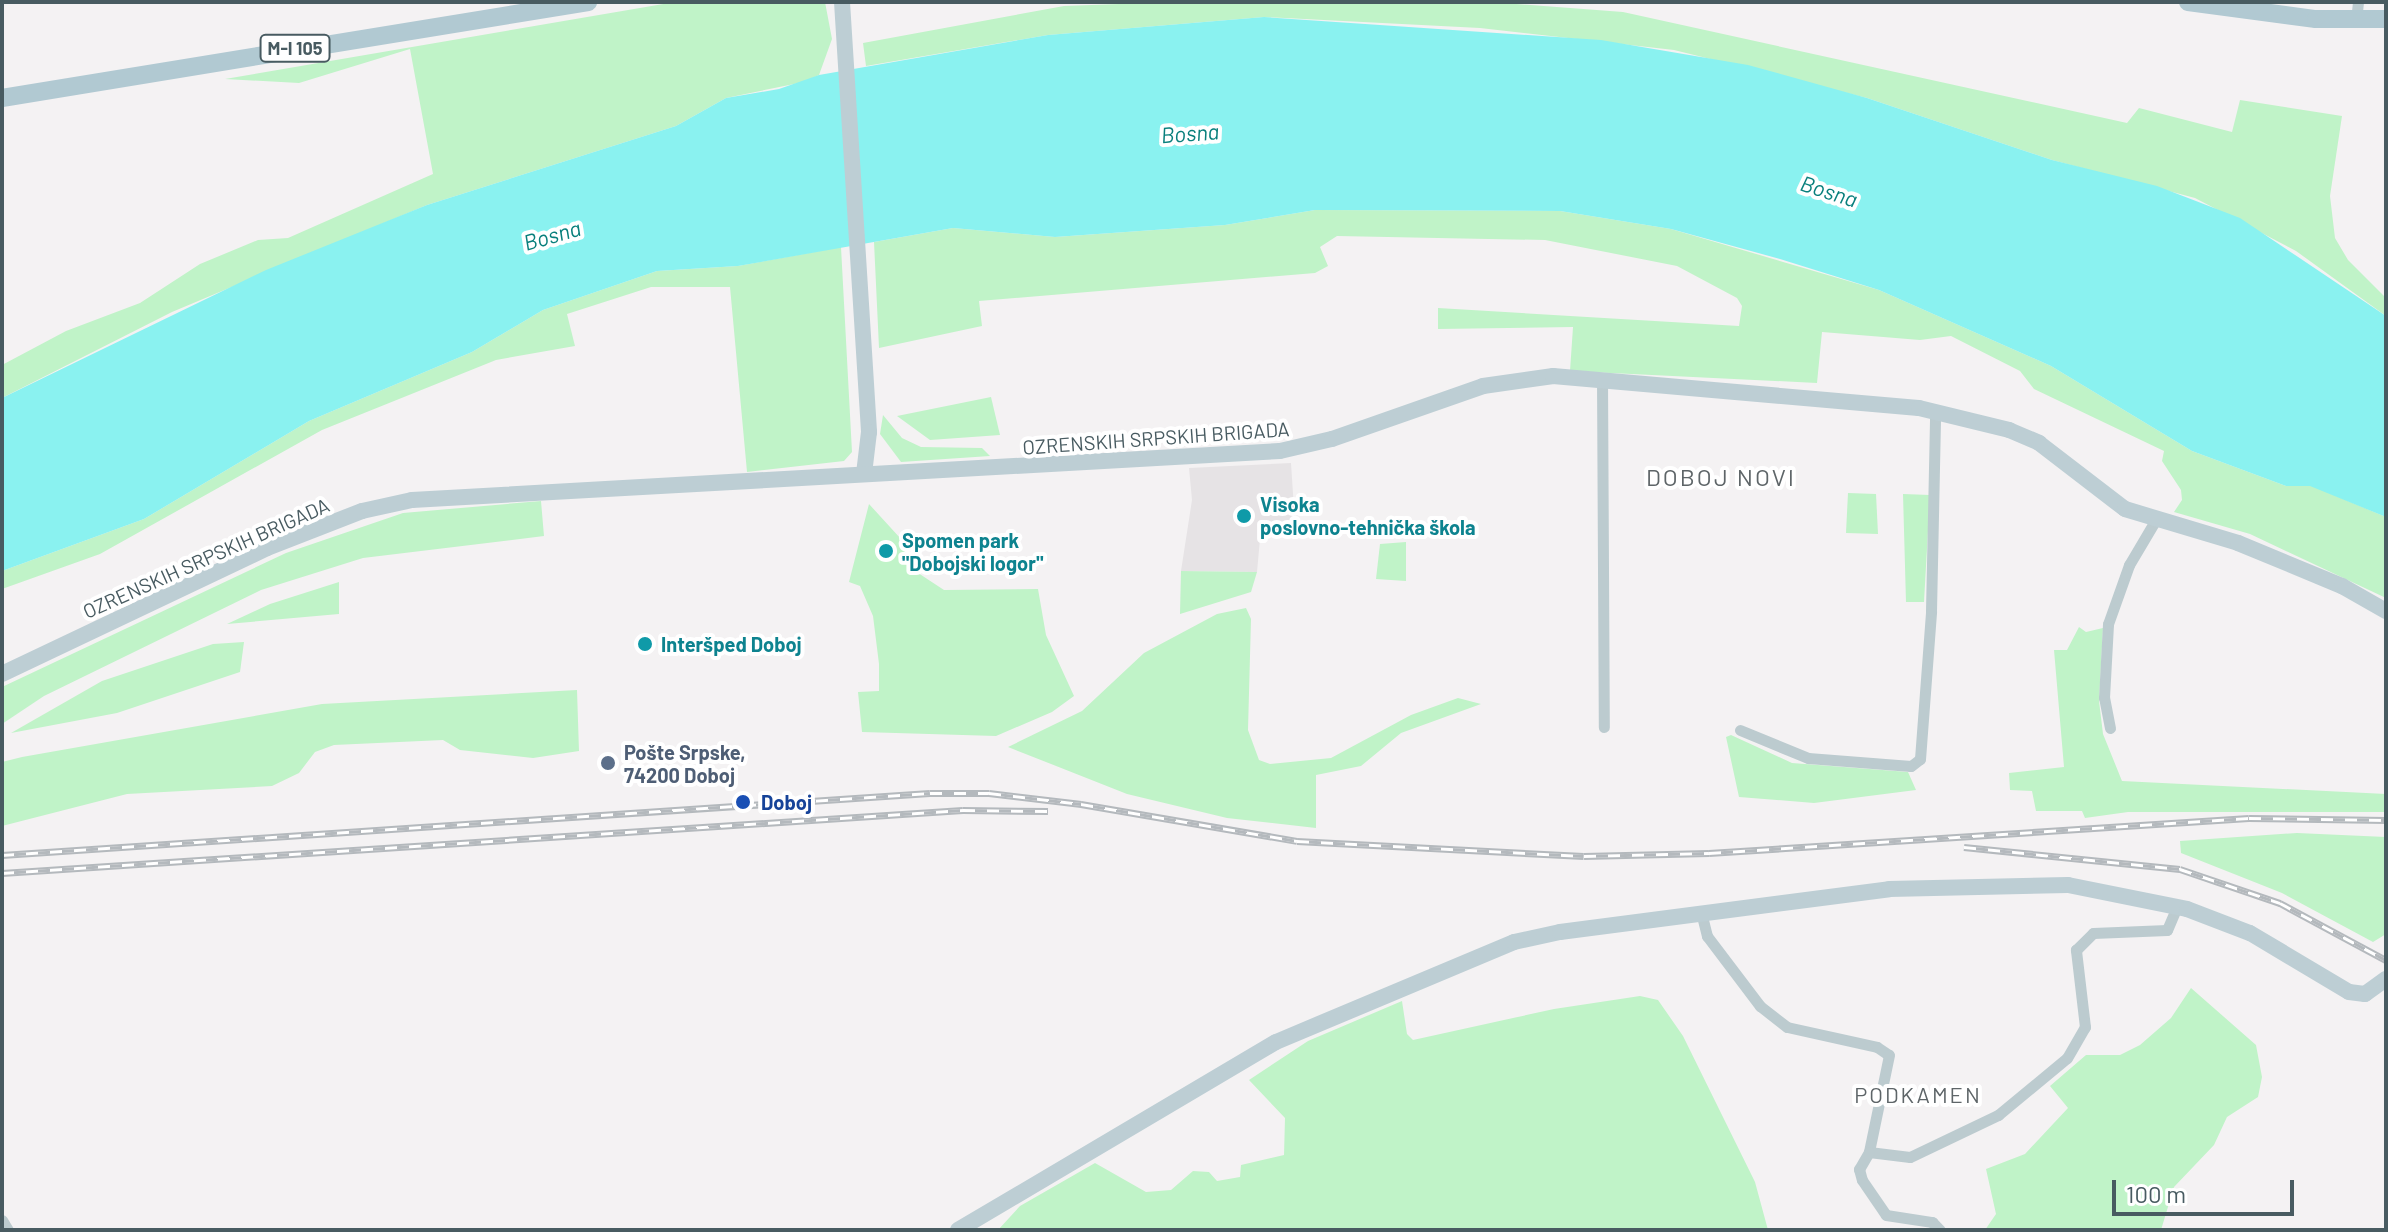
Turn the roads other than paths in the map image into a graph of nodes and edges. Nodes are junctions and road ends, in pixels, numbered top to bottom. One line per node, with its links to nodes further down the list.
1 (588, 2): 6 (main road, M-I 105)
2 (842, 2): 9 (main road)
3 (2188, 2): 4 (main road)
4 (2357, 11): 5 (main road)
5 (2386, 19)
6 (2, 98)
7 (1602, 378): 8 (main road, OZRENSKIH SRPSKIH BRIGADA); 9 (main road, OZRENSKIH SRPSKIH BRIGADA); 13 (street)
8 (1935, 412): 10 (main road, OZRENSKIH SRPSKIH BRIGADA); 15 (street)
9 (864, 474): 12 (main road, OZRENSKIH SRPSKIH BRIGADA)
10 (2155, 521): 11 (main road, OZRENSKIH SRPSKIH BRIGADA); 14 (street)
11 (2386, 611)
12 (2, 674)
13 (1604, 727)
14 (2110, 728)
15 (1740, 730)
16 (2177, 906): 17 (main road); 18 (main road); 19 (street)
17 (1701, 912): 19 (street); 22 (main road)
18 (2386, 979)
19 (1869, 1152): 23 (street)
20 (2, 1220): 21 (street)
21 (8, 1230)
22 (958, 1230)
23 (1940, 1230)

